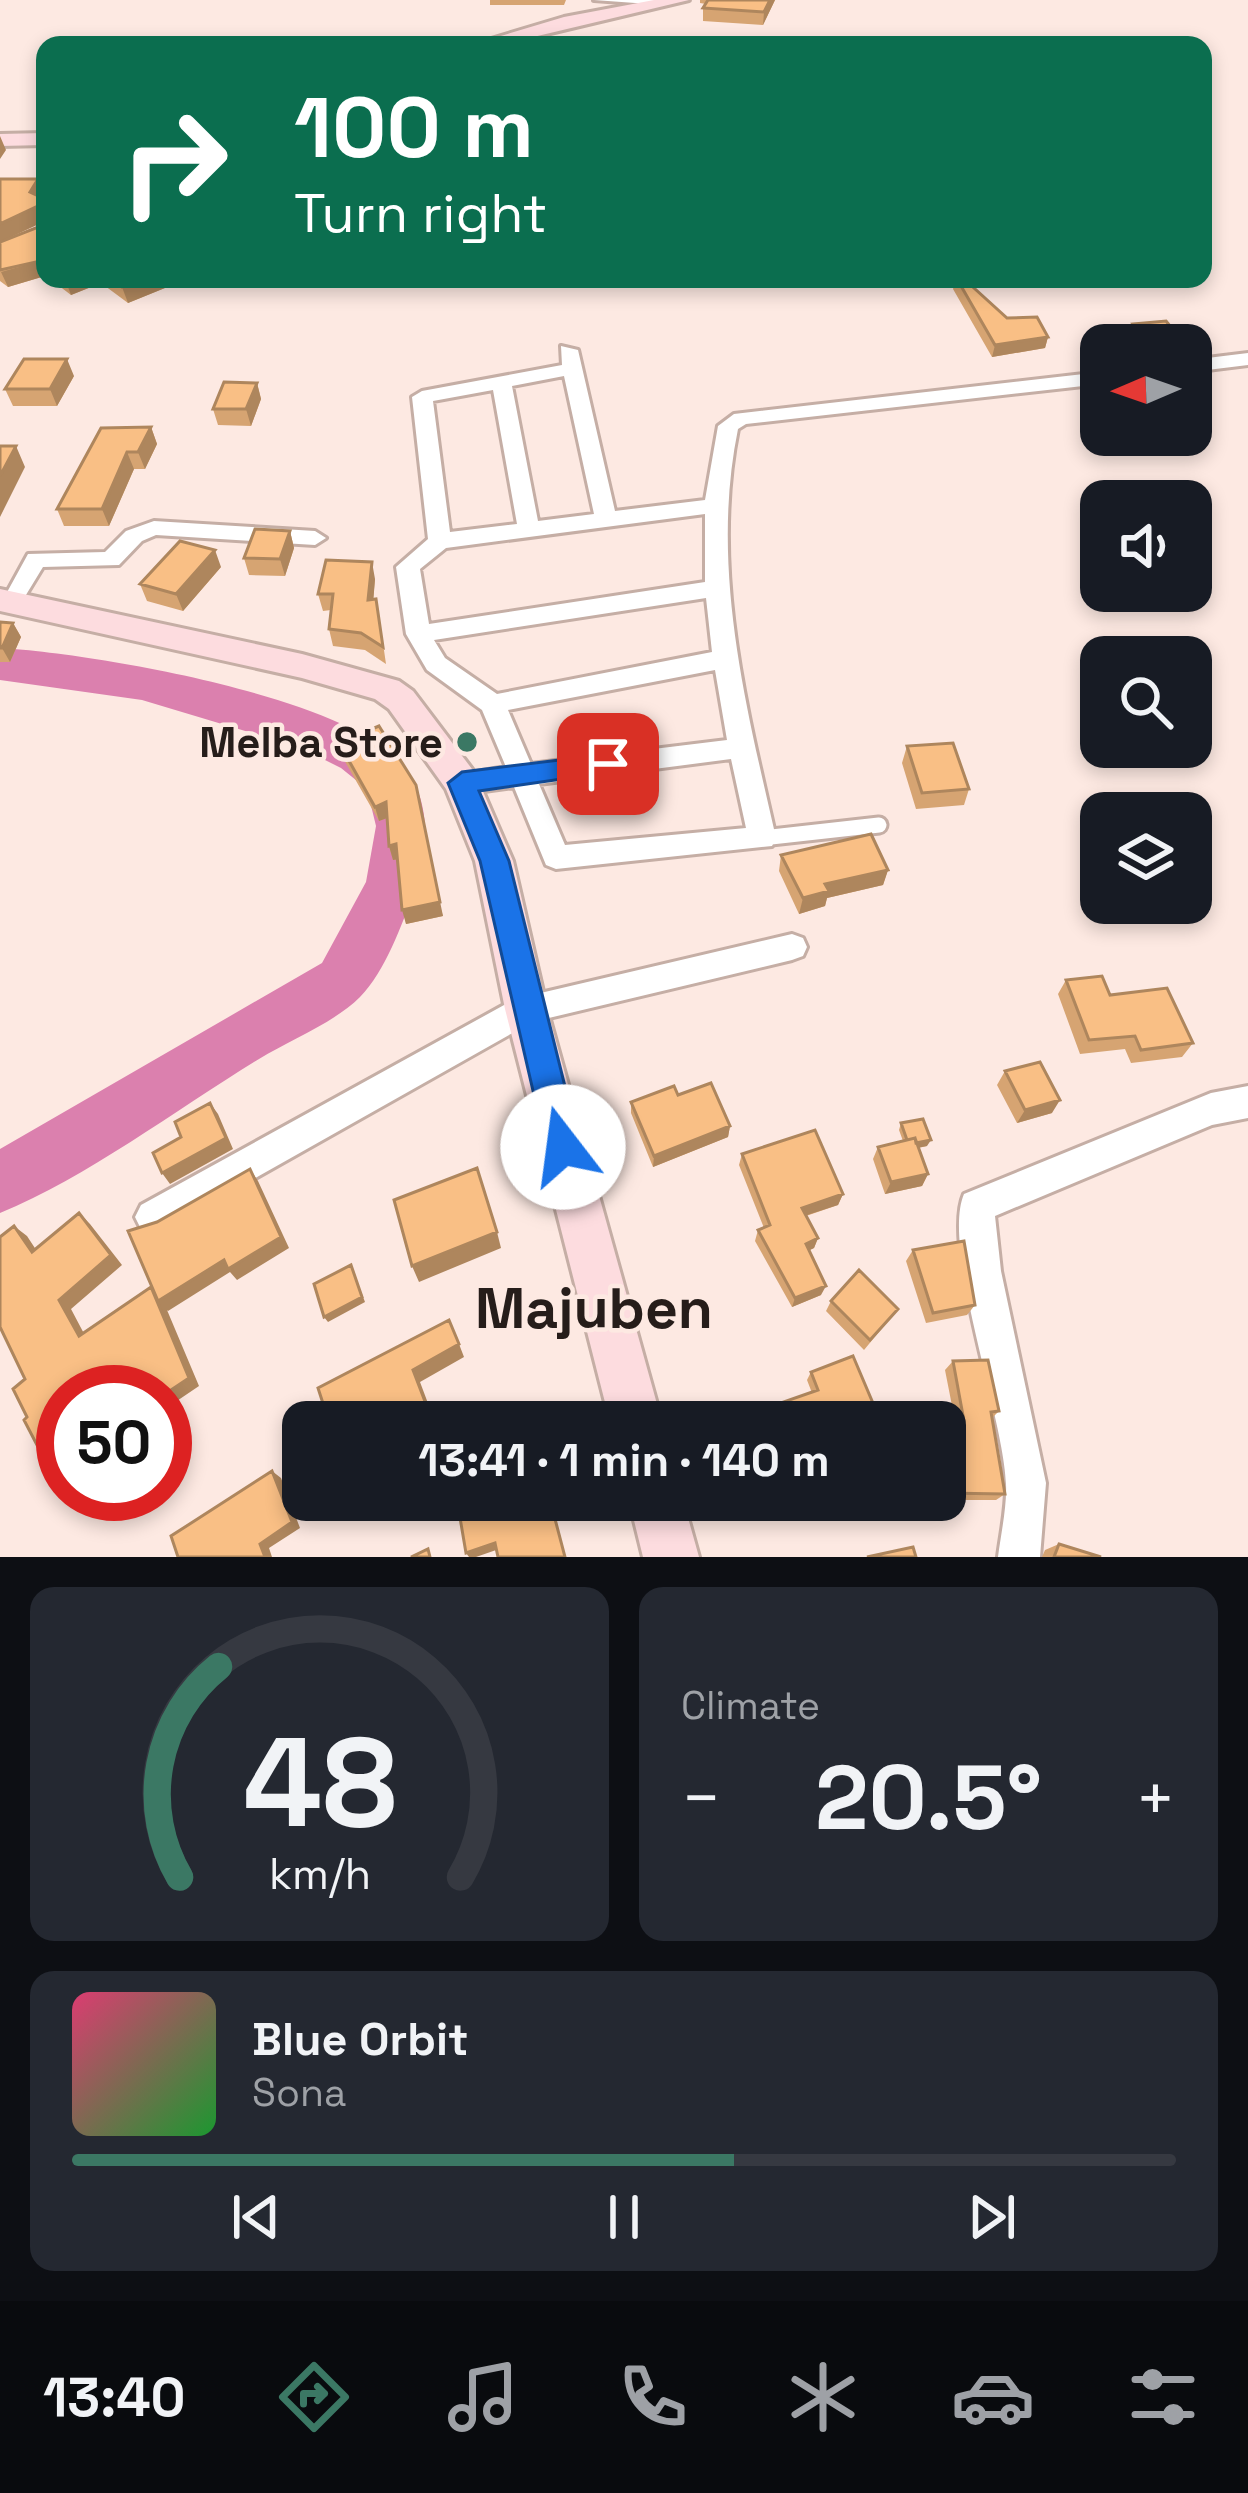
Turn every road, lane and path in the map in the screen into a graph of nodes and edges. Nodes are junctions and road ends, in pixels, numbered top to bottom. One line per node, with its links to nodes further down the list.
1 (601, 0): 2 (street)
2 (649, 0)
3 (682, 0): 4 (main road)
4 (512, 36)
5 (36, 139): 6 (main road)
6 (0, 140)
7 (1248, 359): 8 (street)
8 (1212, 364)
9 (1080, 380): 11 (street)
10 (502, 383): 12 (street); 13 (street); 15 (street)
11 (719, 505): 12 (street); 16 (street)
12 (607, 519): 13 (street)
13 (529, 530): 15 (street)
14 (315, 538): 17 (street)
15 (440, 541): 18 (street)
16 (718, 589): 18 (street); 19 (street)
17 (5, 601): 23 (main road)
18 (418, 634): 20 (street)
19 (723, 659): 20 (street); 21 (street)
20 (493, 704): 22 (street)
21 (742, 748): 22 (street); 25 (street)
22 (518, 775): 23 (street); 25 (street)
23 (462, 783): 27 (main road)
24 (879, 826): 25 (lane)
25 (762, 838)
26 (792, 947): 27 (street)
27 (526, 1009): 29 (street); 30 (main road)
28 (1248, 1102): 33 (street)
29 (154, 1217)
30 (630, 1401)
31 (662, 1521): 32 (main road)
32 (671, 1557)
33 (1019, 1557)

